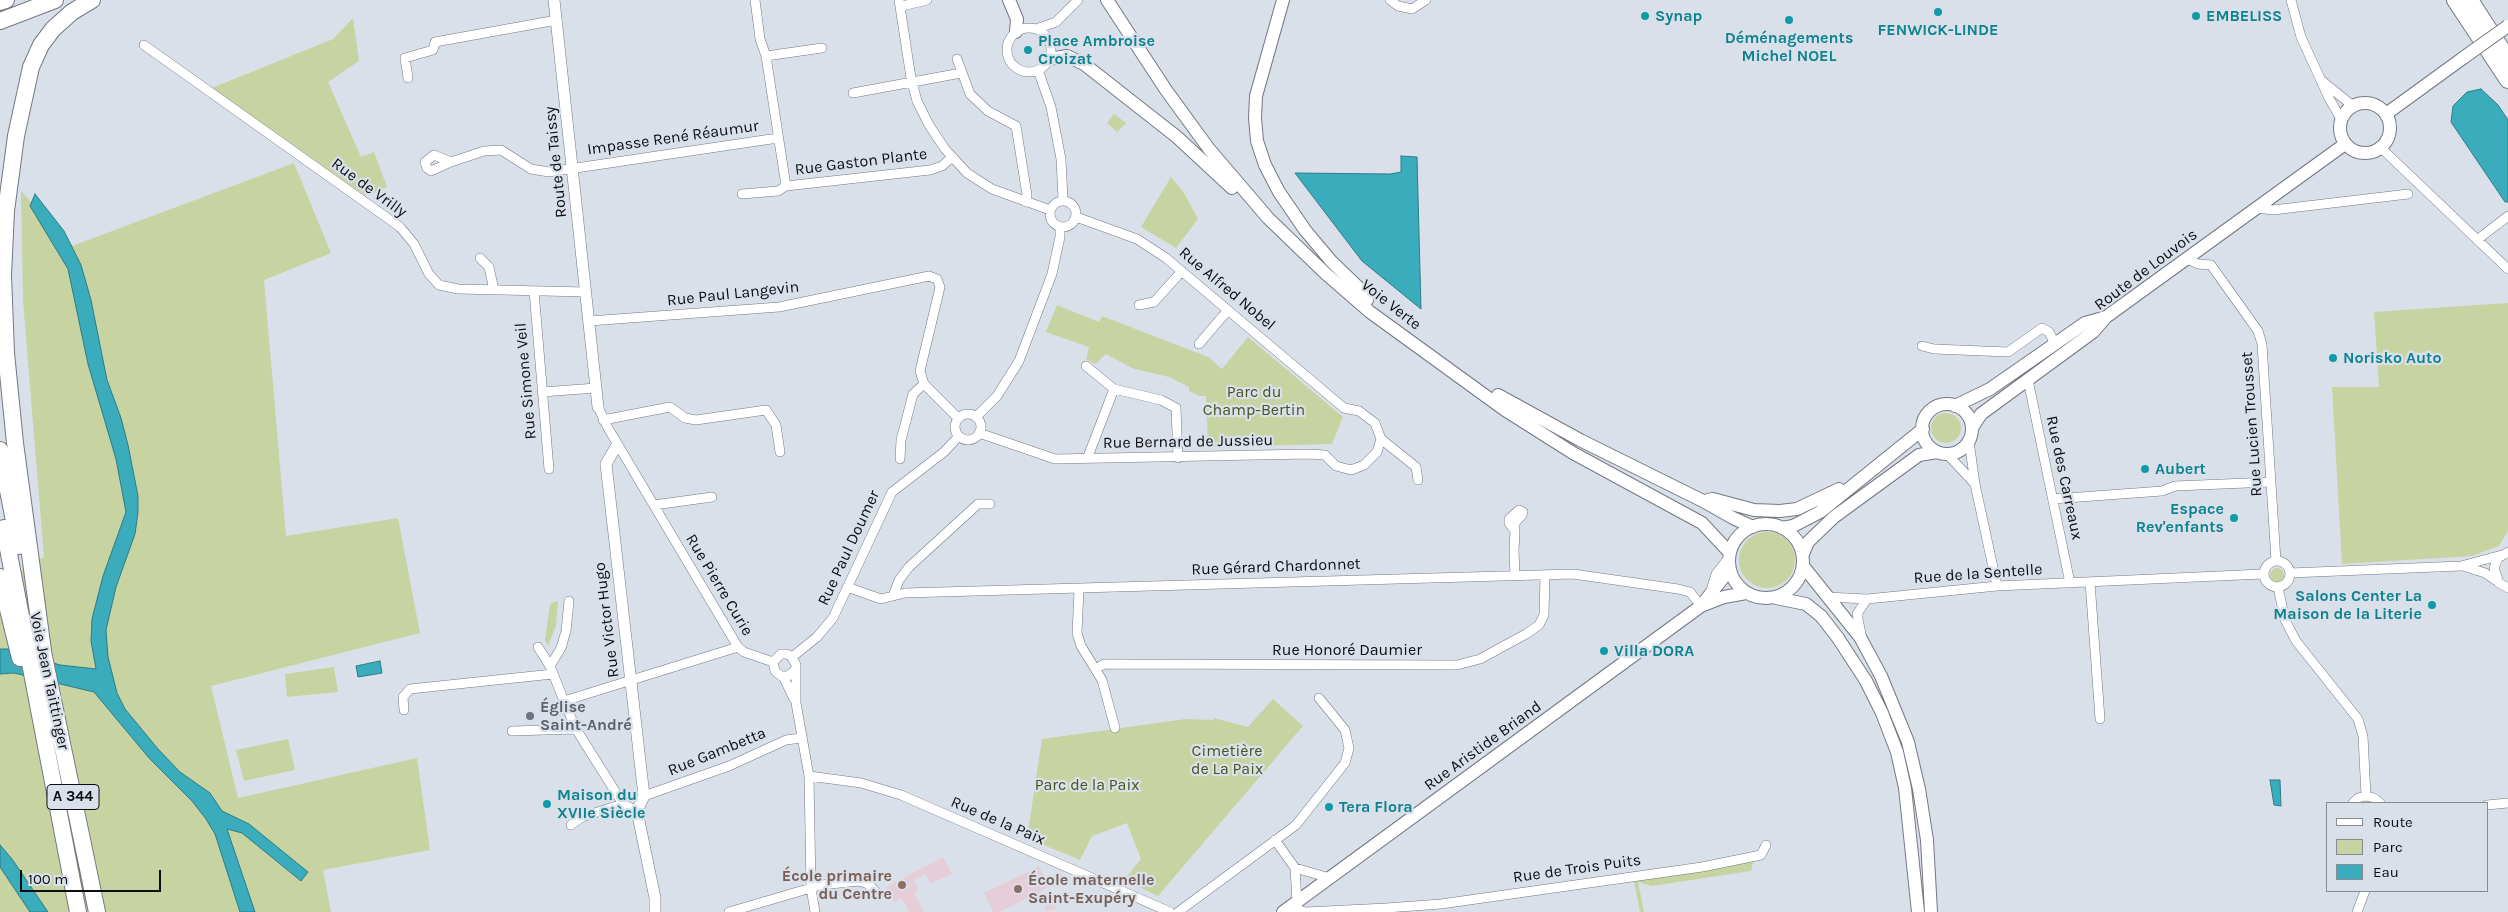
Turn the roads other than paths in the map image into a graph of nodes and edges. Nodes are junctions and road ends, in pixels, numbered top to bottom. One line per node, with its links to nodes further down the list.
1 (6, 0): 17 (highway)
2 (55, 0): 20 (highway)
3 (92, 0): 94 (highway)
4 (554, 0): 19 (street, Route de Taissy)
5 (755, 0): 28 (street)
6 (927, 0): 18 (street)
7 (1009, 0): 24 (main road)
8 (1078, 0): 21 (street)
9 (1107, 0): 57 (main road, Voie Verte)
10 (1114, 0): 67 (main road, Voie Verte)
11 (1283, 0): 67 (main road)
12 (1390, 0): 13 (street)
13 (1426, 0)
14 (2291, 0): 35 (street)
15 (2454, 0): 36 (highway)
16 (2470, 0): 31 (highway)
17 (0, 2)
18 (900, 3): 37 (street)
19 (557, 20): 34 (street); 47 (street, Route de Taissy)
20 (0, 21)
21 (1056, 22): 23 (street); 25 (street)
22 (2508, 26): 40 (main road, bridge)
23 (1036, 29): 24 (street); 25 (street)
24 (1016, 32): 32 (street)
25 (1049, 42): 30 (street)
26 (144, 45): 64 (street, Rue de Vrilly)
27 (822, 48): 28 (street)
28 (766, 56): 42 (street)
29 (957, 59): 33 (street)
30 (1049, 59): 32 (street); 57 (main road)
31 (2508, 60)
32 (1038, 70): 51 (street)
33 (962, 74): 37 (street); 52 (street)
34 (408, 78)
35 (2322, 80): 39 (street); 41 (street)
36 (2508, 80)
37 (913, 82): 38 (street); 45 (street)
38 (853, 93)
39 (2353, 106): 40 (main road); 41 (main road)
40 (2386, 114): 44 (main road)
41 (2341, 119): 43 (main road)
42 (778, 138): 47 (street, Impasse René Réaumur); 48 (street)
43 (2345, 144): 44 (main road); 53 (main road, Route de Louvois)
44 (2381, 148): 59 (street)
45 (952, 157): 48 (street, Rue Gaston Plante); 52 (street)
46 (451, 162): 47 (street, Impasse René Réaumur)
47 (572, 168): 66 (street, Route de Taissy)
48 (786, 186): 49 (street, Rue Gaston Plante)
49 (742, 194)
50 (2408, 194): 53 (street)
51 (1063, 200): 54 (street); 56 (street)
52 (1026, 202): 54 (street)
53 (2256, 208): 61 (main road, Route de Louvois)
54 (1050, 210): 58 (street)
55 (2508, 216): 59 (street)
56 (1076, 217): 58 (street); 63 (street, Rue Alfred Nobel)
57 (1268, 218): 115 (main road, Voie Verte)
58 (1060, 226): 84 (street)
59 (2477, 240): 62 (street)
60 (480, 258): 64 (street)
61 (2187, 260): 70 (main road, Route de Louvois); 102 (street, Rue Lucien Trousset)
62 (2508, 269)
63 (1182, 271): 68 (street); 69 (street, Rue Alfred Nobel)
64 (494, 290): 65 (street, Rue de Vrilly)
65 (534, 291): 66 (street, Rue de Vrilly); 81 (street, Rue Simone Veil)
66 (586, 292): 71 (street, Route de Taissy)
67 (1367, 300): 107 (main road, Voie Verte)
68 (1139, 306)
69 (1228, 310): 72 (street); 91 (street, Rue Alfred Nobel)
70 (2106, 317): 73 (main road); 77 (main road, Route de Louvois)
71 (589, 321): 78 (street, Rue Paul Langevin); 79 (street)
72 (1199, 344)
73 (2055, 344): 74 (street); 82 (main road)
74 (1922, 346)
75 (0, 360): 94 (highway)
76 (1086, 366): 80 (street)
77 (2028, 380): 87 (main road, Route de Louvois); 106 (street, Rue des Carreaux)
78 (924, 384): 85 (street); 98 (street)
79 (596, 388): 81 (street); 83 (street)
80 (1114, 389): 97 (street); 99 (street)
81 (542, 392): 100 (street, Rue Simone Veil)
82 (1955, 406): 87 (main road); 88 (main road)
83 (598, 407): 86 (street, Rue Pierre Curie)
84 (976, 417): 85 (street); 89 (street)
85 (958, 418): 90 (street)
86 (604, 420): 93 (street, Rue Pierre Curie); 95 (street)
87 (1972, 428): 92 (main road)
88 (1923, 430): 96 (main road); 104 (main road)
89 (979, 433): 90 (street); 99 (street, Rue Bernard de Jussieu)
90 (959, 436): 128 (street, Rue Paul Doumer)
91 (1381, 439): 97 (street, Rue Bernard de Jussieu); 101 (street)
92 (1969, 441): 96 (main road); 103 (street)
93 (617, 444): 109 (street, Rue Pierre Curie); 150 (street, Rue Victor Hugo)
94 (7, 447): 141 (highway)
95 (780, 452)
96 (1942, 453): 103 (street); 116 (main road)
97 (1178, 458): 99 (street, Rue Bernard de Jussieu)
98 (900, 459)
99 (1088, 459)
100 (549, 469)
101 (1418, 480)
102 (2271, 482): 106 (street); 117 (street, Rue Lucien Trousset)
103 (1975, 484): 127 (street)
104 (1851, 489): 107 (main road); 112 (main road)
105 (712, 497): 109 (street)
106 (2052, 499): 125 (street, Rue des Carreaux)
107 (1703, 501): 111 (main road, Voie Verte)
108 (990, 504): 133 (street)
109 (654, 505): 140 (street, Rue Pierre Curie)
110 (0, 506): 141 (highway, Voie Jean Taittinger / A 344)
111 (1753, 527): 112 (main road); 115 (main road)
112 (1782, 528): 116 (main road)
113 (1515, 531): 121 (street)
114 (2505, 554): 118 (street); 126 (street)
115 (1730, 559): 132 (main road); 138 (main road, Rue Aristide Briand)
116 (1803, 560): 134 (main road); 135 (main road)
117 (2276, 561): 119 (street); 120 (street)
118 (2461, 566): 119 (street); 126 (street)
119 (2290, 573): 129 (street)
120 (2263, 574): 124 (street, Rue de la Sentelle); 129 (street)
121 (1515, 575): 122 (street, Rue Gérard Chardonnet); 131 (street, Rue Gérard Chardonnet)
122 (1545, 575): 138 (street, Rue Gérard Chardonnet); 144 (street, Rue Honoré Daumier)
123 (0, 577): 141 (highway)
124 (2090, 582): 125 (street, Rue de la Sentelle); 155 (street)
125 (2070, 583): 127 (street, Rue de la Sentelle)
126 (2499, 583): 130 (street)
127 (1997, 586): 136 (street, Rue de la Sentelle)
128 (847, 587): 133 (street, Rue Gérard Chardonnet); 142 (street, Rue Paul Doumer)
129 (2278, 587): 162 (street)
130 (2508, 588)
131 (1079, 590): 133 (street, Rue Gérard Chardonnet); 144 (street)
132 (1746, 592): 135 (main road); 138 (main road, Rue Aristide Briand)
133 (893, 596)
134 (1828, 597): 136 (street, Rue de la Sentelle); 148 (main road)
135 (1776, 598): 186 (main road)
136 (1867, 599): 148 (street)
137 (569, 601): 145 (street)
138 (1702, 606): 173 (main road, Rue Aristide Briand)
139 (538, 647): 145 (street)
140 (738, 647): 143 (street, Rue Pierre Curie); 150 (street)
141 (31, 655): 149 (highway, Voie Jean Taittinger / A 344); 149 (highway)
142 (792, 657): 143 (street); 146 (street)
143 (773, 662): 147 (street)
144 (1096, 669): 156 (street)
145 (551, 670): 152 (street); 154 (street)
146 (795, 670): 147 (street); 153 (street)
147 (783, 676): 153 (street)
148 (1881, 676): 187 (main road)
149 (36, 679): 179 (highway, Voie Jean Taittinger / A 344); 180 (highway, Voie Jean Taittinger / A 344)
150 (631, 682): 152 (street); 161 (street, Rue Victor Hugo)
151 (1319, 698): 170 (street)
152 (564, 701): 157 (street)
153 (796, 703): 159 (street)
154 (404, 710)
155 (2100, 719)
156 (1115, 728)
157 (576, 729): 158 (street); 166 (street)
158 (512, 731)
159 (801, 738): 160 (street); 161 (street, Rue Gambetta)
160 (809, 776): 174 (street); 184 (street, Rue de la Paix)
161 (644, 796): 168 (street)
162 (2366, 796): 163 (street); 164 (street)
163 (2354, 802)
164 (2379, 802)
165 (2508, 803): 167 (street)
166 (623, 804): 168 (street); 169 (street)
167 (2488, 805)
168 (637, 811): 181 (street)
169 (571, 825)
170 (1275, 840): 172 (street); 185 (street)
171 (1766, 845): 178 (street, Rue de Trois Puits)
172 (1295, 868): 173 (street); 177 (street)
173 (1330, 878): 177 (main road, Rue Aristide Briand)
174 (811, 888): 176 (street); 182 (street); 183 (street)
175 (2366, 892): 188 (street)
176 (877, 893)
177 (1290, 907): 178 (street)
178 (1388, 910)
179 (78, 912)
180 (98, 912)
181 (655, 912)
182 (729, 912)
183 (815, 912)
184 (1170, 912)
185 (1178, 912)
186 (1918, 912)
187 (1931, 912)
188 (2357, 912)

